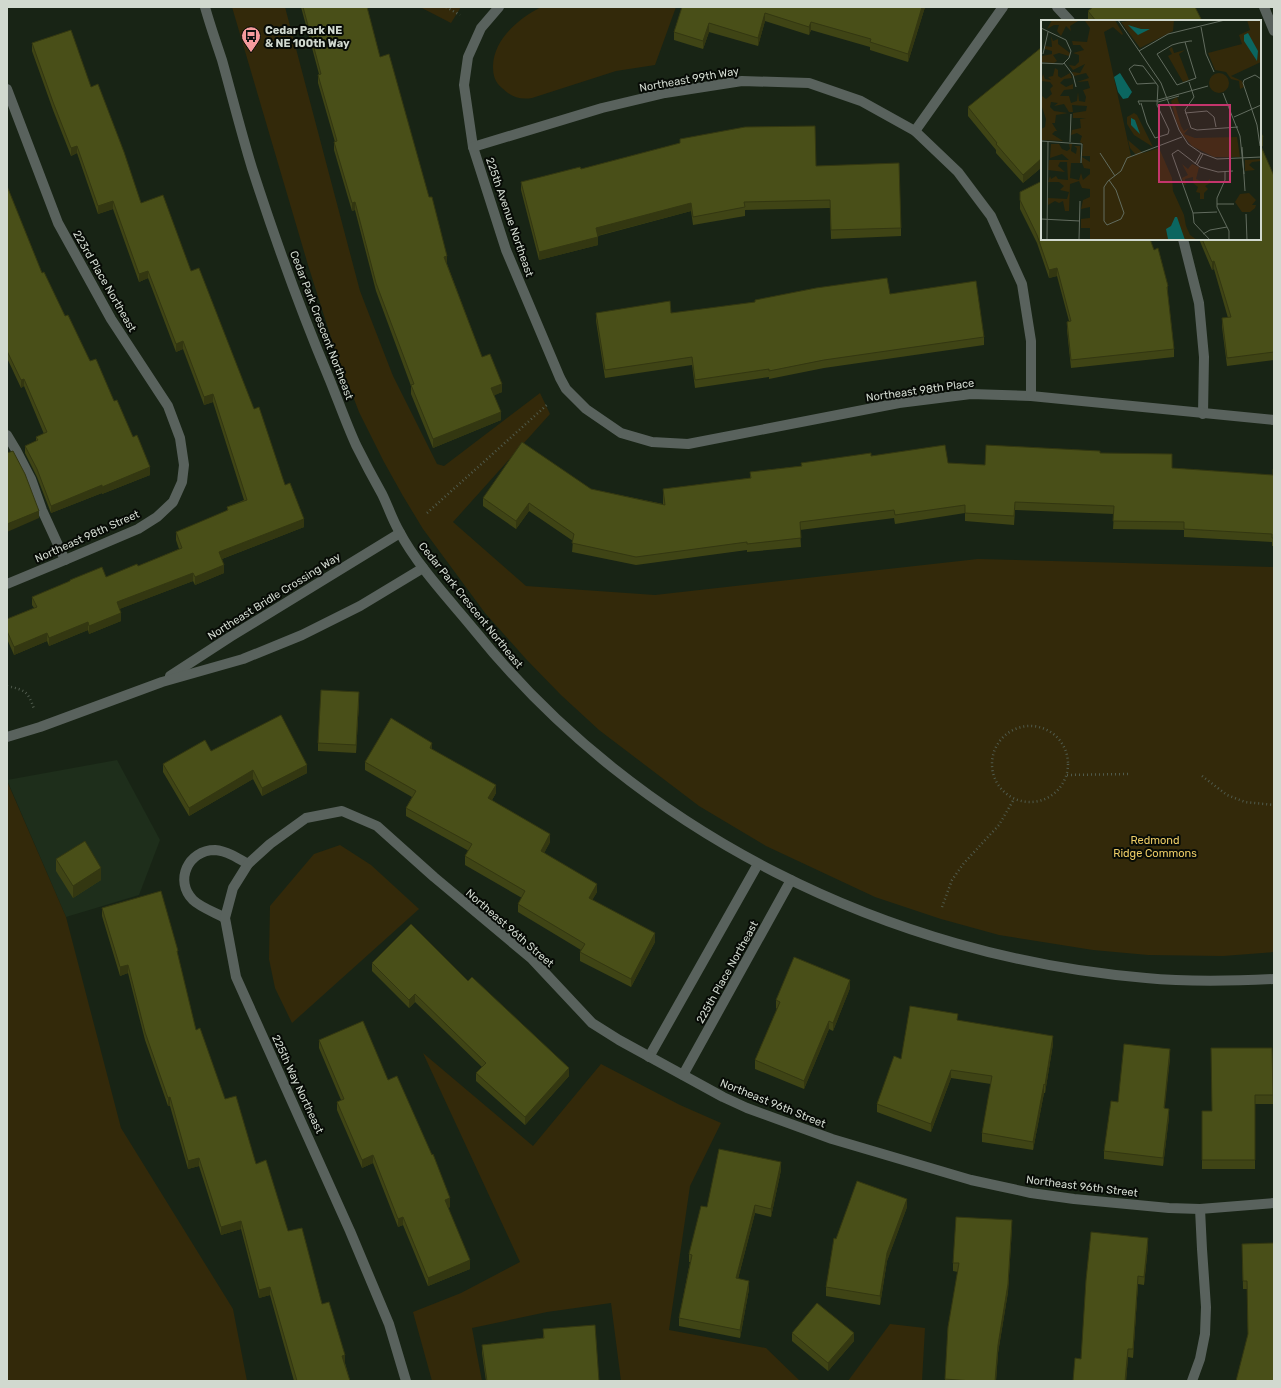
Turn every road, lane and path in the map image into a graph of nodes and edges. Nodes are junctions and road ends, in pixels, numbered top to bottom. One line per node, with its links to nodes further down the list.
1 (205, 7): 22 (street, Cedar Park Crescent Northeast)
2 (446, 7): 7 (path)
3 (499, 7): 12 (street, 225th Avenue Northeast)
4 (1003, 7): 11 (street)
5 (1057, 7): 8 (street)
6 (1264, 7): 9 (street)
7 (460, 15)
8 (1069, 20)
9 (1274, 31)
10 (7, 89): 20 (street, 223rd Place Northeast)
11 (915, 131): 12 (street, Northeast 99th Way); 14 (street, Northeast 99th Way)
12 (473, 146): 18 (street, 225th Avenue Northeast)
13 (1183, 240): 16 (street)
14 (1031, 396): 16 (street, Northeast 98th Place); 18 (street, Northeast 98th Place)
15 (548, 404): 21 (path)
16 (1203, 414): 17 (street, Northeast 98th Place)
17 (1274, 420)
18 (621, 433)
19 (7, 435): 23 (street)
20 (182, 482): 23 (street, Northeast 98th Street)
21 (427, 514)
22 (400, 533): 24 (street, Cedar Park Crescent Northeast); 26 (street, Northeast Bridle Crossing Way)
23 (65, 560): 25 (street, Northeast 98th Street)
24 (423, 568): 26 (street, Northeast Bridle Crossing Way); 37 (street, Cedar Park Crescent Northeast)
25 (7, 584)
26 (162, 682): 28 (street, Northeast Bridle Crossing Way)
27 (7, 686): 28 (path)
28 (40, 727): 29 (street, Northeast Bridle Crossing Way)
29 (7, 737)
30 (1130, 774): 31 (path)
31 (1067, 775): 33 (path); 33 (path)
32 (1202, 776): 34 (path)
33 (1014, 799): 39 (path)
34 (1274, 805)
35 (306, 818): 36 (street, 225th Way Northeast); 42 (street, Northeast 96th Street)
36 (248, 864): 40 (street, 225th Way Northeast); 40 (street)
37 (758, 864): 38 (street, Cedar Park Crescent Northeast); 42 (street)
38 (791, 880): 41 (street, Cedar Park Crescent Northeast); 43 (street, 225th Place Northeast)
39 (942, 908)
40 (225, 918): 46 (street, 225th Way Northeast)
41 (1274, 979)
42 (650, 1057): 43 (street, Northeast 96th Street)
43 (683, 1075): 45 (street, Northeast 96th Street)
44 (1274, 1203): 45 (street, Northeast 96th Street)
45 (1200, 1209): 47 (street)
46 (406, 1381)
47 (1192, 1381)

